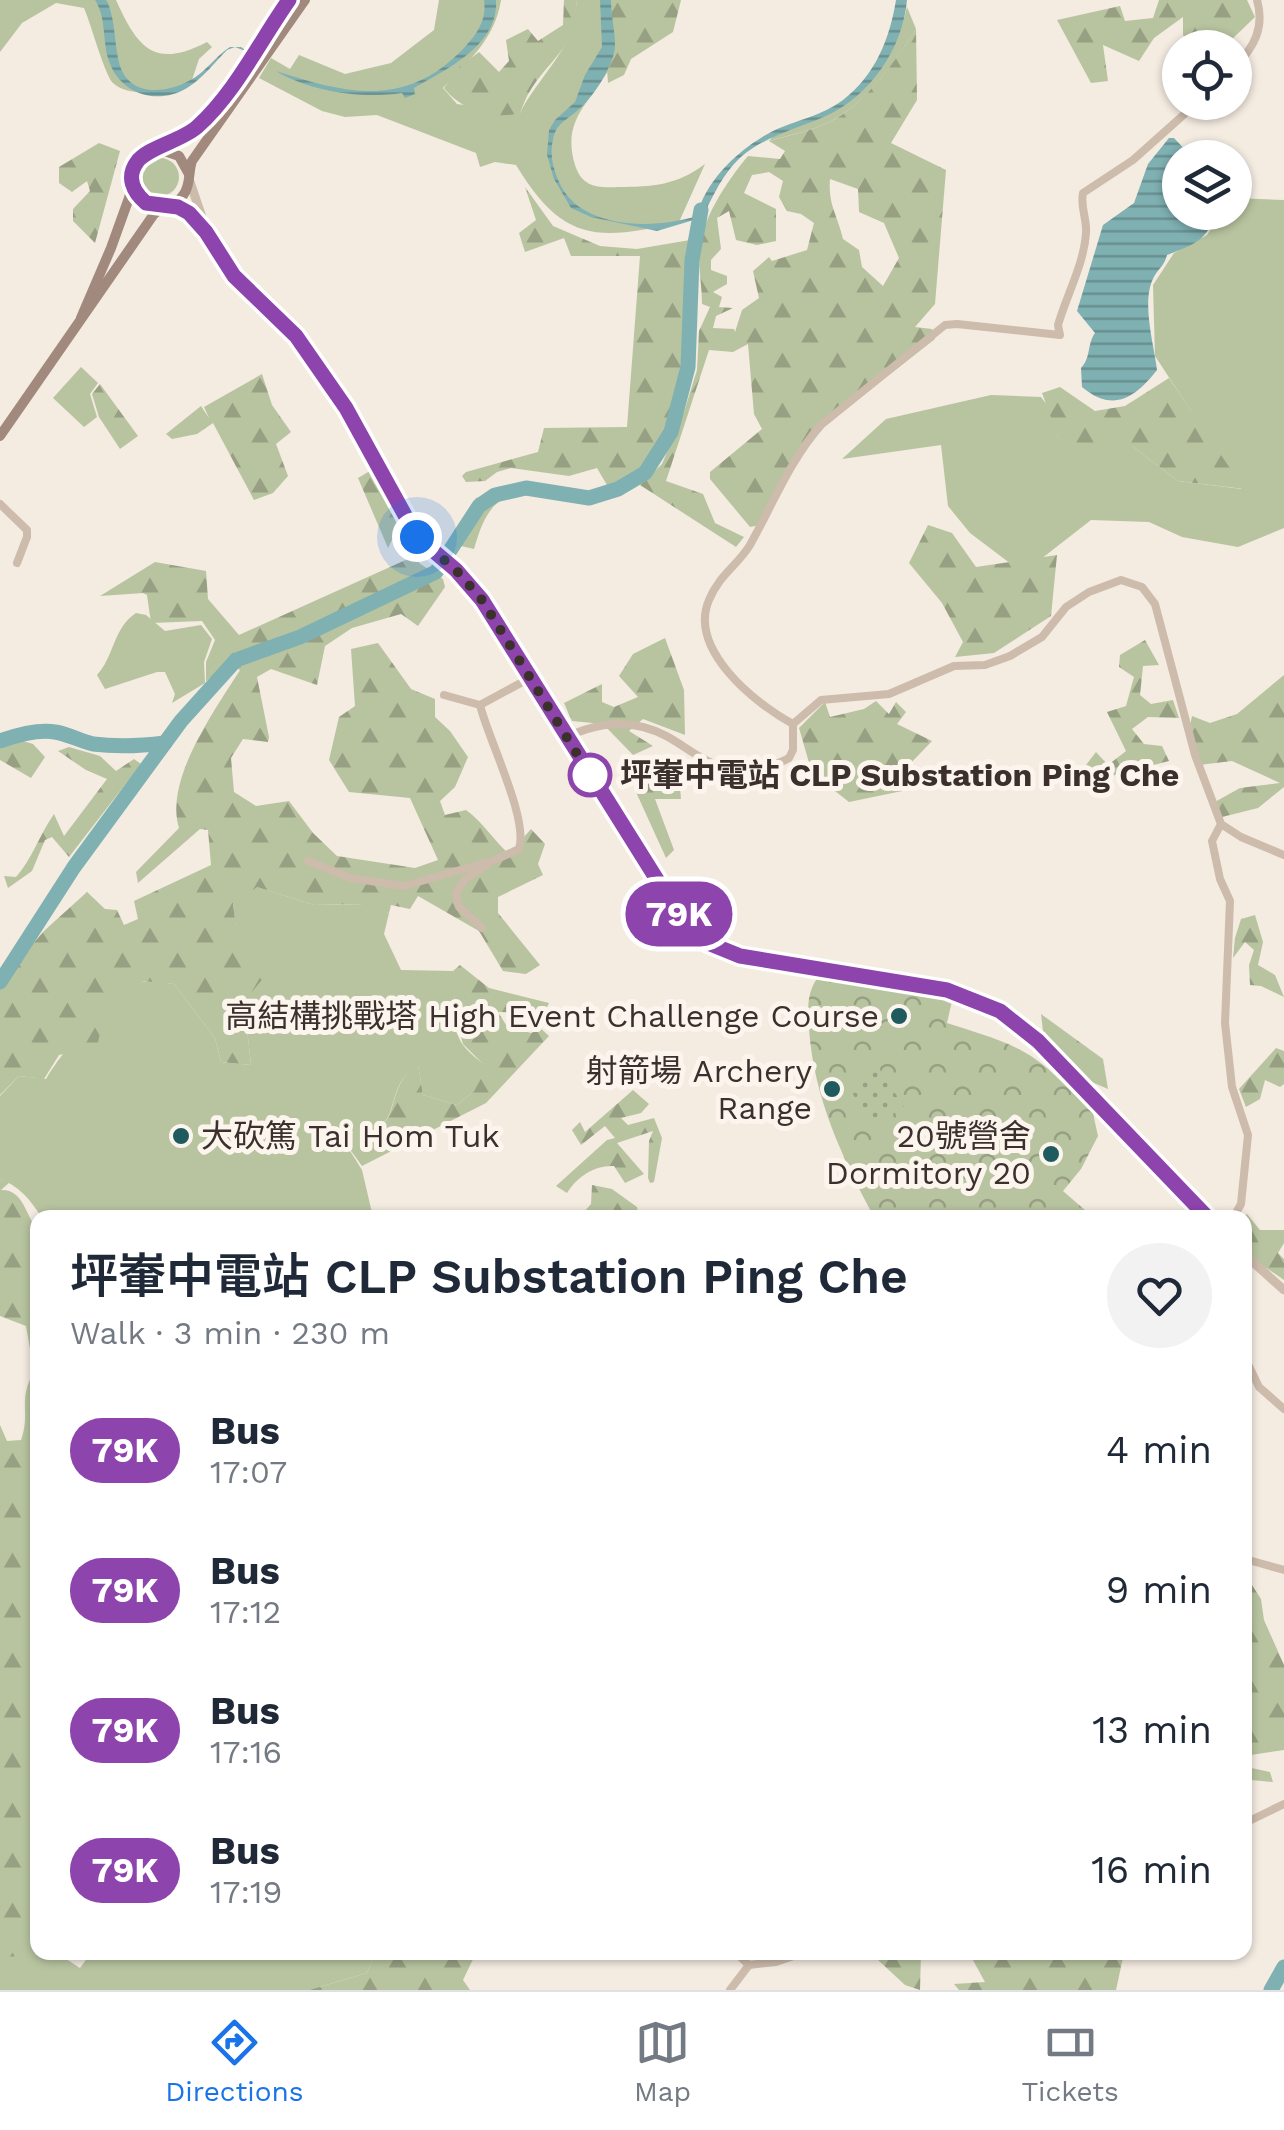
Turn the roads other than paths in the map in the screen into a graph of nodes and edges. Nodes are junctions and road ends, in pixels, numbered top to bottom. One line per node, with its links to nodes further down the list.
1 (290, 0): 5 (main road)
2 (306, 0): 5 (main road)
3 (1257, 0): 4 (street)
4 (1252, 49)
5 (252, 64): 7 (main road); 8 (main road)
6 (1178, 120): 19 (street)
7 (160, 149): 8 (main road); 9 (main road)
8 (189, 177): 10 (main road); 11 (street)
9 (132, 179): 10 (main road); 12 (main road)
10 (166, 206): 11 (street); 12 (main road)
11 (206, 232): 16 (street)
12 (81, 318): 13 (main road)
13 (0, 436)
14 (0, 504): 15 (street)
15 (18, 562)
16 (530, 678): 18 (street); 20 (street)
17 (444, 696): 18 (street)
18 (480, 705): 23 (street)
19 (793, 724): 20 (street); 21 (street)
20 (566, 737): 26 (street)
21 (1220, 824): 22 (street); 27 (street)
22 (1284, 856)
23 (496, 860): 24 (street); 25 (street)
24 (308, 861)
25 (482, 928)
26 (1200, 1210)
27 (1238, 1210)
28 (1252, 1261): 29 (street)
29 (1284, 1290)
30 (1252, 1372): 31 (street)
31 (1284, 1409)
32 (1252, 1561): 33 (street)
33 (1284, 1570)
34 (1284, 1804): 35 (street)
35 (1252, 1820)
36 (744, 1960): 38 (street)
37 (782, 1960): 38 (street)
38 (749, 1965): 39 (street)
39 (730, 1990)

